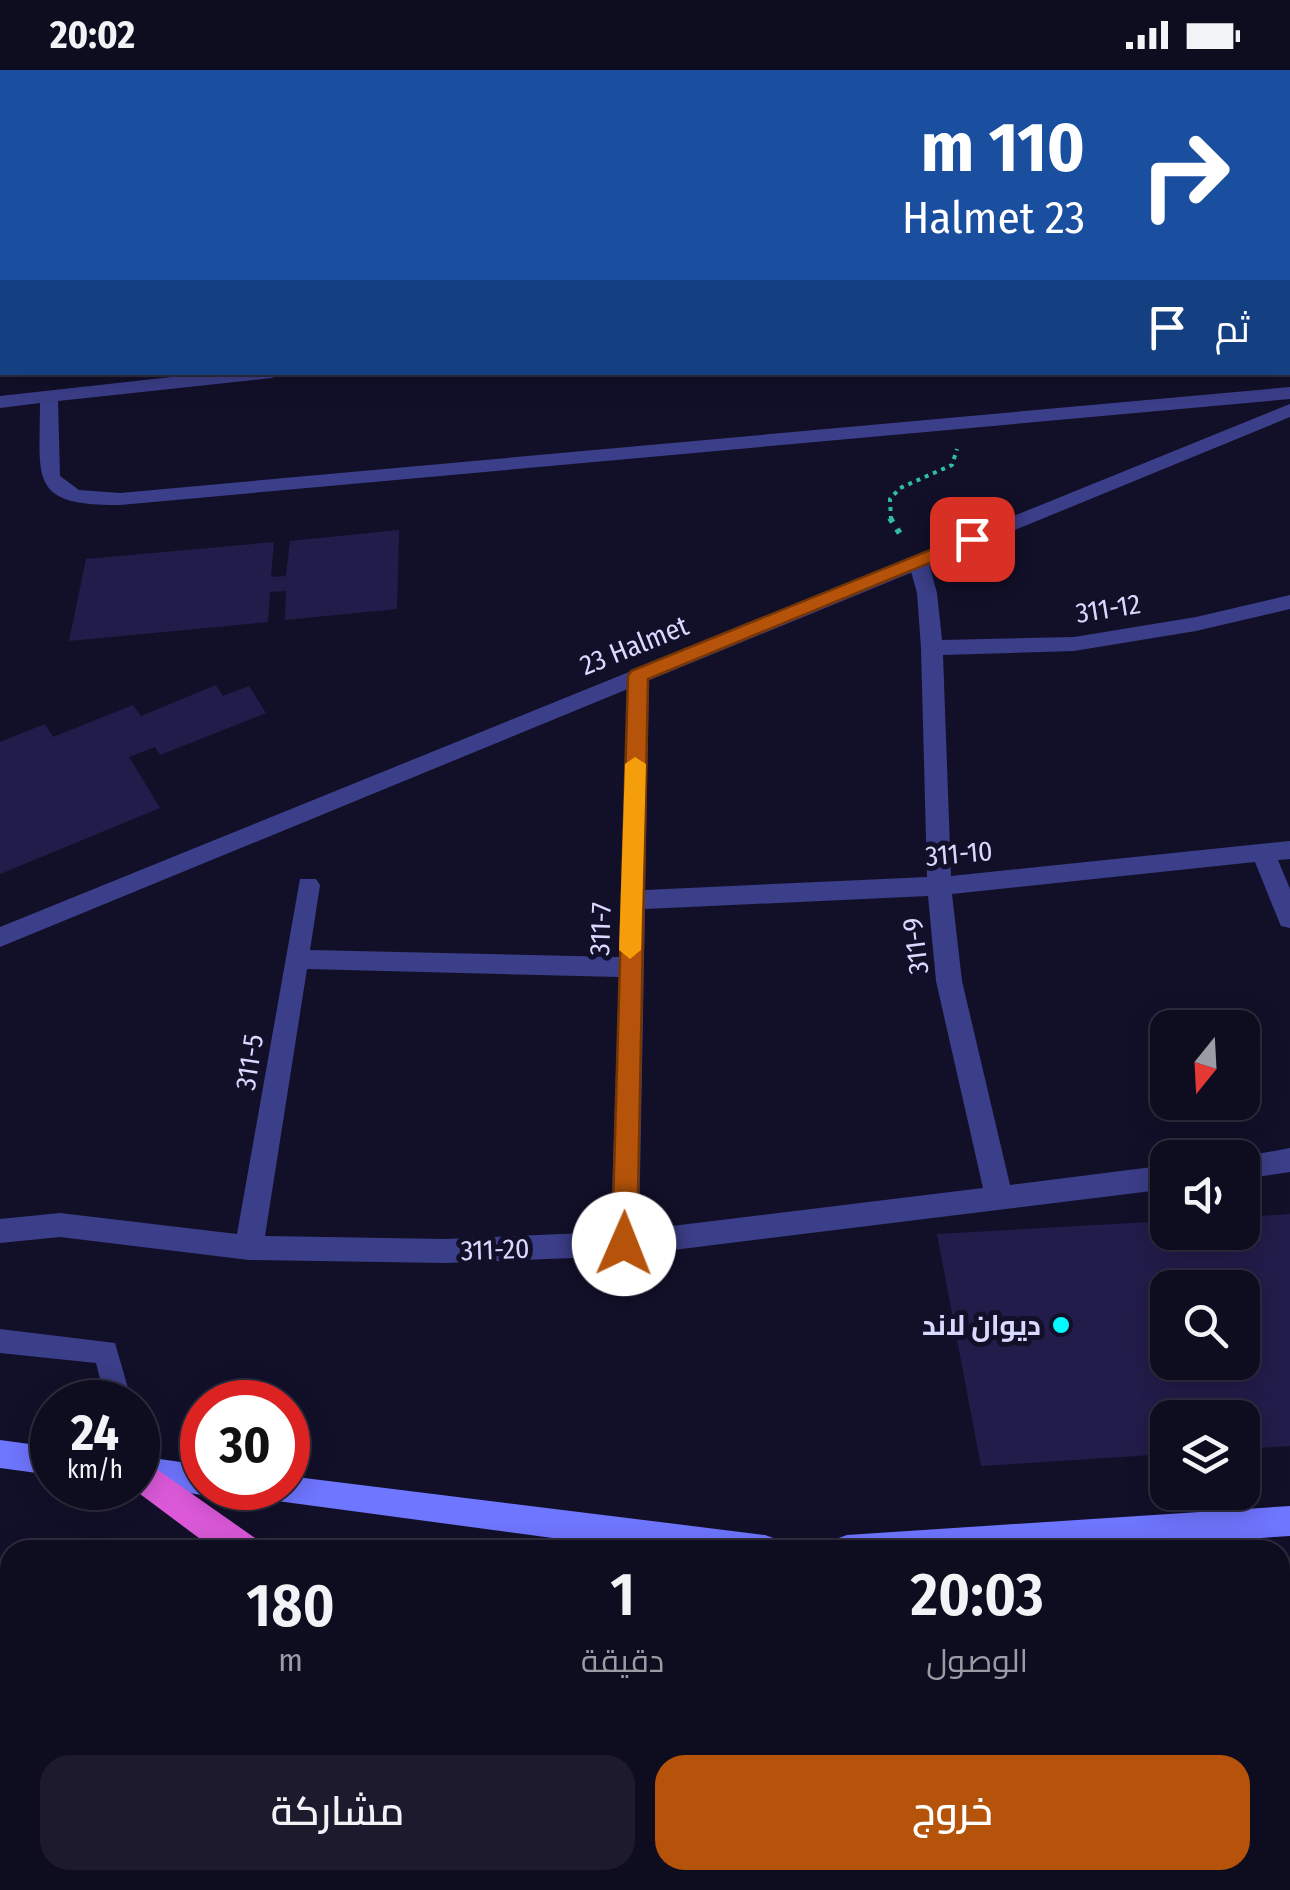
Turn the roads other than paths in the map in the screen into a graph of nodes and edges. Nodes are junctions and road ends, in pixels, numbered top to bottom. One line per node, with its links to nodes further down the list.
1 (246, 375): 3 (street)
2 (1290, 393): 3 (street)
3 (49, 398): 4 (street)
4 (0, 402)
5 (1290, 410): 6 (street, 23 Halmet)
6 (919, 564): 8 (street, 311-9); 9 (street, 23 Halmet)
7 (1290, 602): 8 (street, 311-12)
8 (932, 648): 13 (street, 311-9)
9 (638, 676): 14 (street, 311-7); 16 (street, 23 Halmet)
10 (1290, 850): 11 (street, 311-10)
11 (1264, 855): 13 (street, 311-10); 15 (street)
12 (308, 885): 17 (street, 311-5)
13 (939, 886): 14 (street, 311-10); 22 (street, 311-9)
14 (631, 900): 18 (street, 311-7)
15 (1290, 919)
16 (0, 936)
17 (296, 959): 18 (street); 25 (street, 311-5)
18 (629, 967): 24 (street, 311-7)
19 (1290, 1160): 20 (street)
20 (1260, 1164)
21 (1150, 1179): 22 (street, 311-20)
22 (999, 1198): 24 (street, 311-20)
23 (0, 1231): 25 (street, 311-20)
24 (624, 1244): 25 (street, 311-20)
25 (249, 1248)
26 (0, 1342): 27 (lane)
27 (113, 1380)
28 (0, 1454): 29 (main road)
29 (30, 1458)
30 (160, 1488): 33 (highway)
31 (310, 1493): 34 (main road)
32 (1290, 1521): 35 (main road)
33 (230, 1540)
34 (685, 1540)
35 (1000, 1540)

